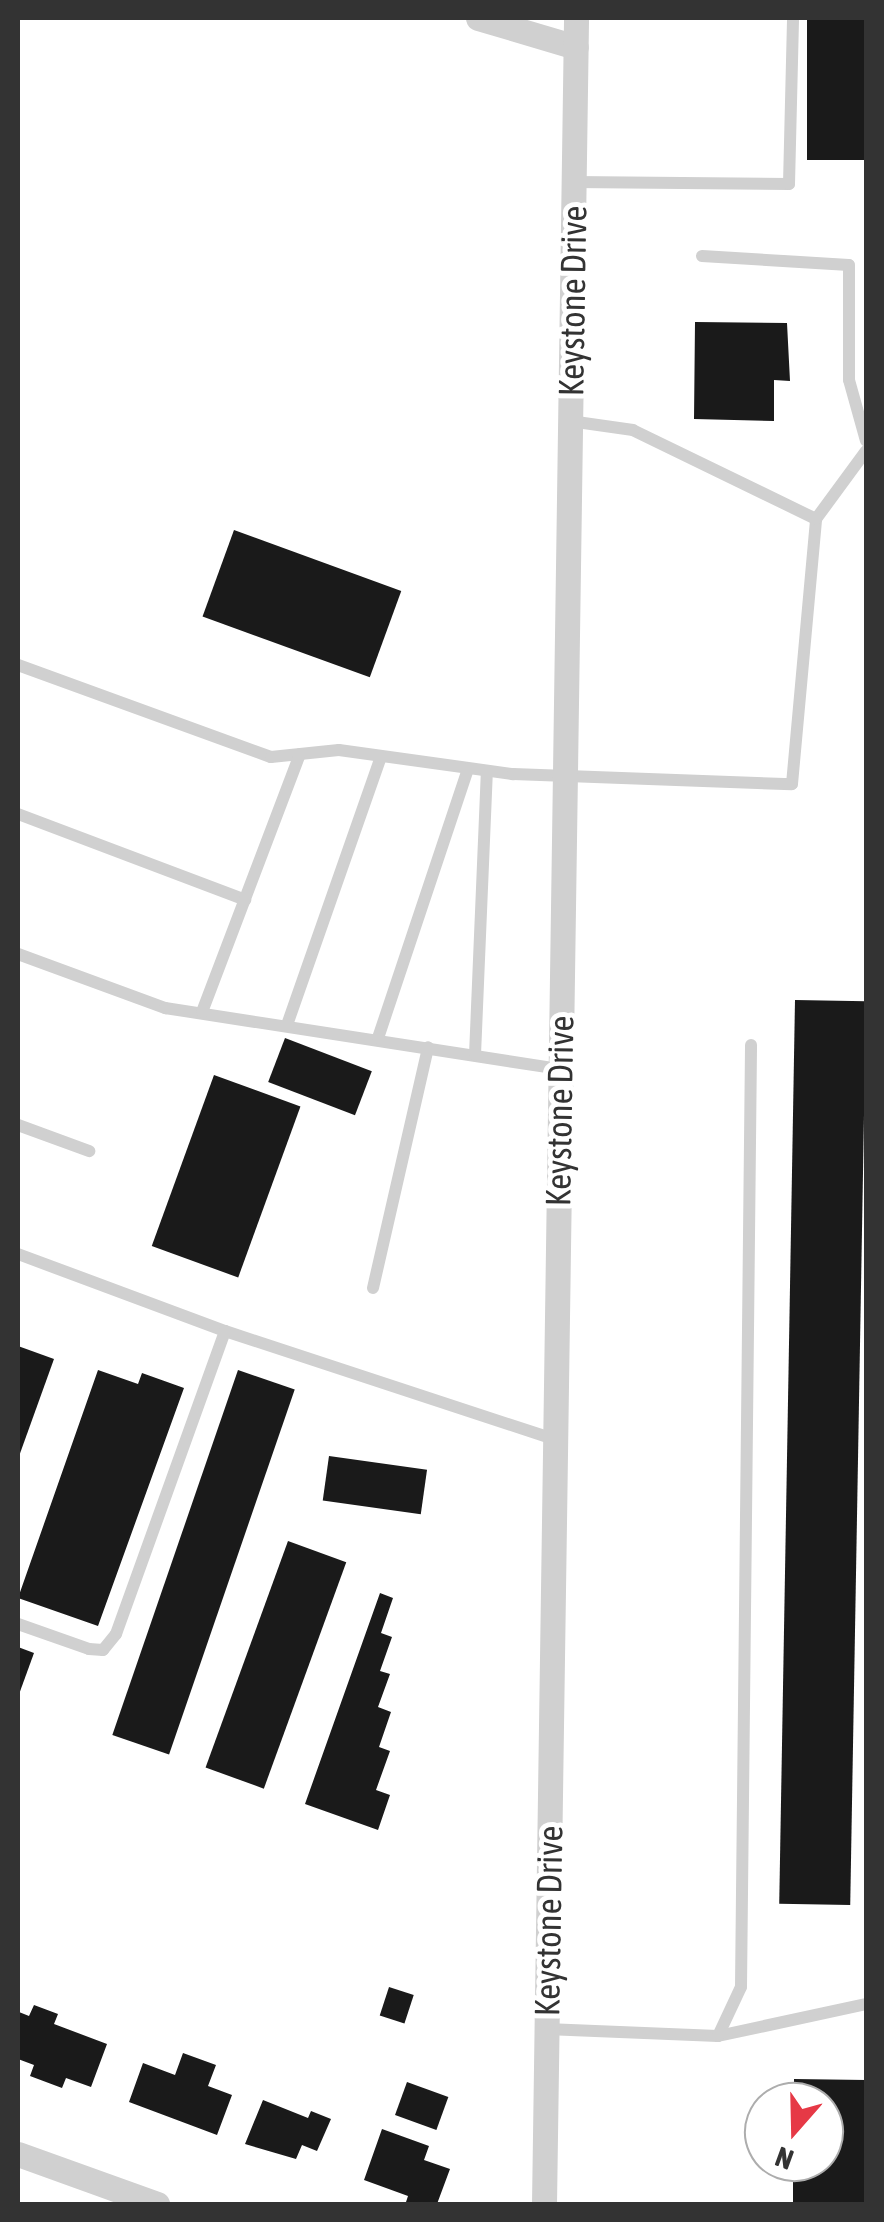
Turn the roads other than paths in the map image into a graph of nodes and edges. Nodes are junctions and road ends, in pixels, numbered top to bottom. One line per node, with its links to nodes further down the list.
1 (478, 18): 4 (street)
2 (576, 18): 4 (street, Keystone Drive)
3 (793, 18): 5 (lane)
4 (576, 47): 5 (street, Keystone Drive)
5 (574, 182): 7 (street, Keystone Drive)
6 (702, 256): 8 (lane)
7 (570, 421): 10 (lane); 16 (street, Keystone Drive)
8 (866, 441)
9 (866, 450): 10 (lane)
10 (816, 518): 16 (lane)
11 (18, 664): 12 (lane)
12 (300, 754): 13 (lane); 18 (lane)
13 (381, 756): 14 (lane); 21 (lane)
14 (468, 769): 15 (lane); 22 (lane)
15 (487, 771): 16 (lane); 25 (lane)
16 (564, 776): 26 (street, Keystone Drive)
17 (18, 814): 18 (lane)
18 (245, 900): 20 (lane)
19 (18, 954): 20 (lane)
20 (202, 1012): 21 (lane)
21 (288, 1024): 22 (lane)
22 (378, 1038): 24 (lane)
23 (751, 1045): 36 (lane)
24 (428, 1047): 25 (lane); 30 (lane)
25 (475, 1055): 26 (lane)
26 (560, 1069): 32 (street, Keystone Drive)
27 (18, 1125): 28 (lane)
28 (89, 1151)
29 (18, 1254): 31 (lane)
30 (372, 1288)
31 (225, 1331): 32 (lane); 33 (lane)
32 (554, 1440): 35 (street, Keystone Drive)
33 (18, 1624)
34 (866, 2004): 36 (lane)
35 (546, 2028): 36 (lane); 39 (street, Keystone Drive)
36 (718, 2036)
37 (18, 2154): 38 (street)
38 (157, 2204)
39 (544, 2204)

